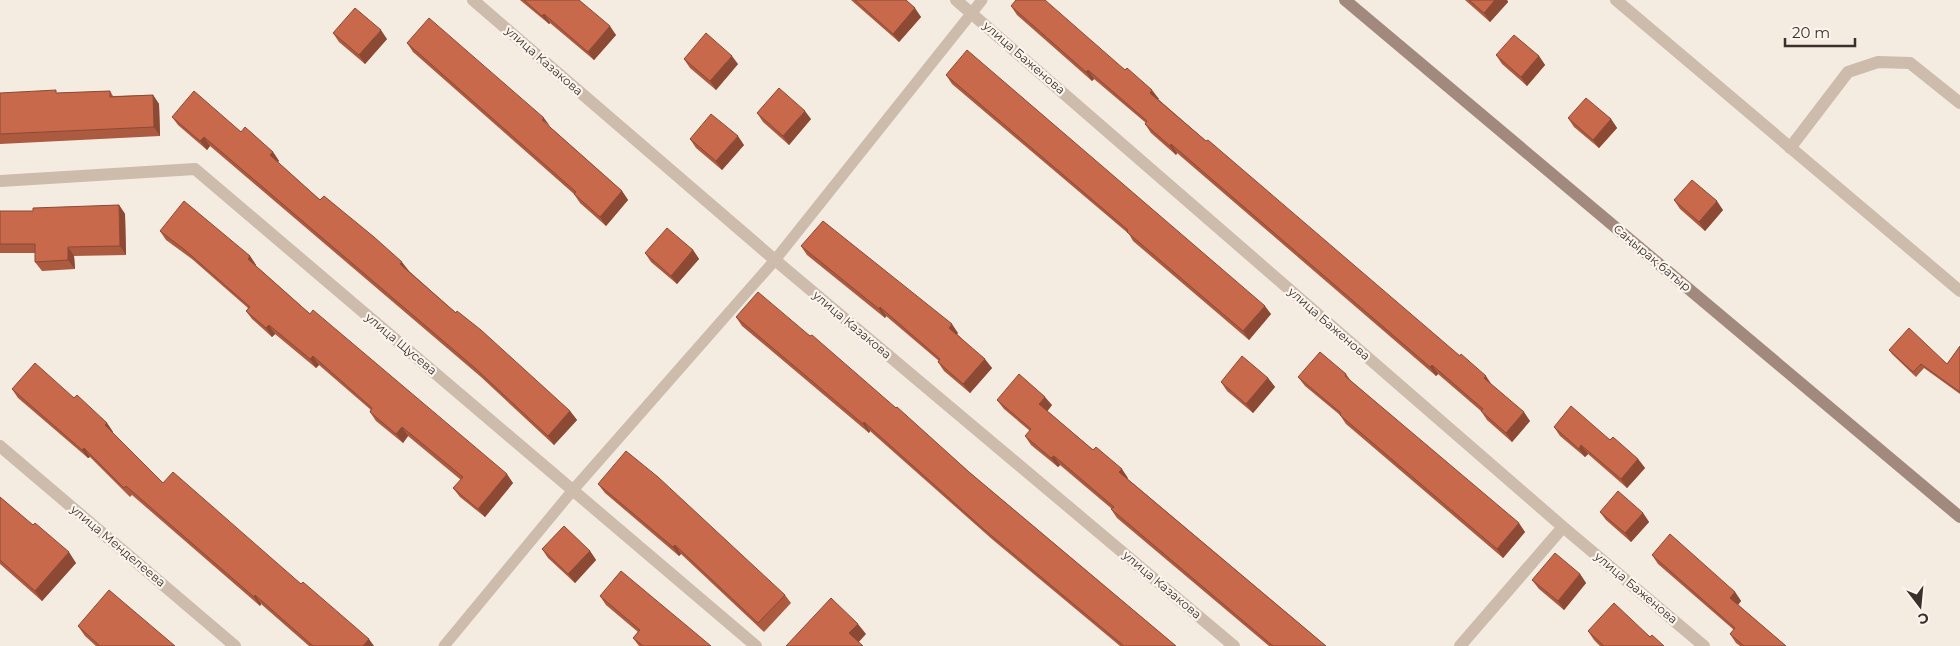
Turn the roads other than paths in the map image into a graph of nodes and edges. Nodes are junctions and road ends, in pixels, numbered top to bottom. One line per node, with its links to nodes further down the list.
1 (473, 0): 10 (street, улица Казакова)
2 (956, 0): 6 (street, улица Баженова)
3 (982, 0): 6 (lane)
4 (1345, 0): 14 (street, Саңырақ батыр)
5 (1616, 0): 8 (street)
6 (971, 13): 10 (lane); 15 (street, улица Баженова)
7 (1960, 103): 8 (street)
8 (1790, 148): 11 (street)
9 (0, 181): 13 (street, улица Щусева)
10 (775, 260): 13 (lane); 19 (street, улица Казакова)
11 (1960, 291)
12 (0, 446): 16 (street, улица Менделеева)
13 (573, 490): 17 (lane); 18 (street, улица Щусева)
14 (1960, 517)
15 (1563, 527): 20 (street); 21 (street, улица Баженова)
16 (235, 646)
17 (444, 646)
18 (756, 646)
19 (1234, 646)
20 (1460, 646)
21 (1704, 646)

